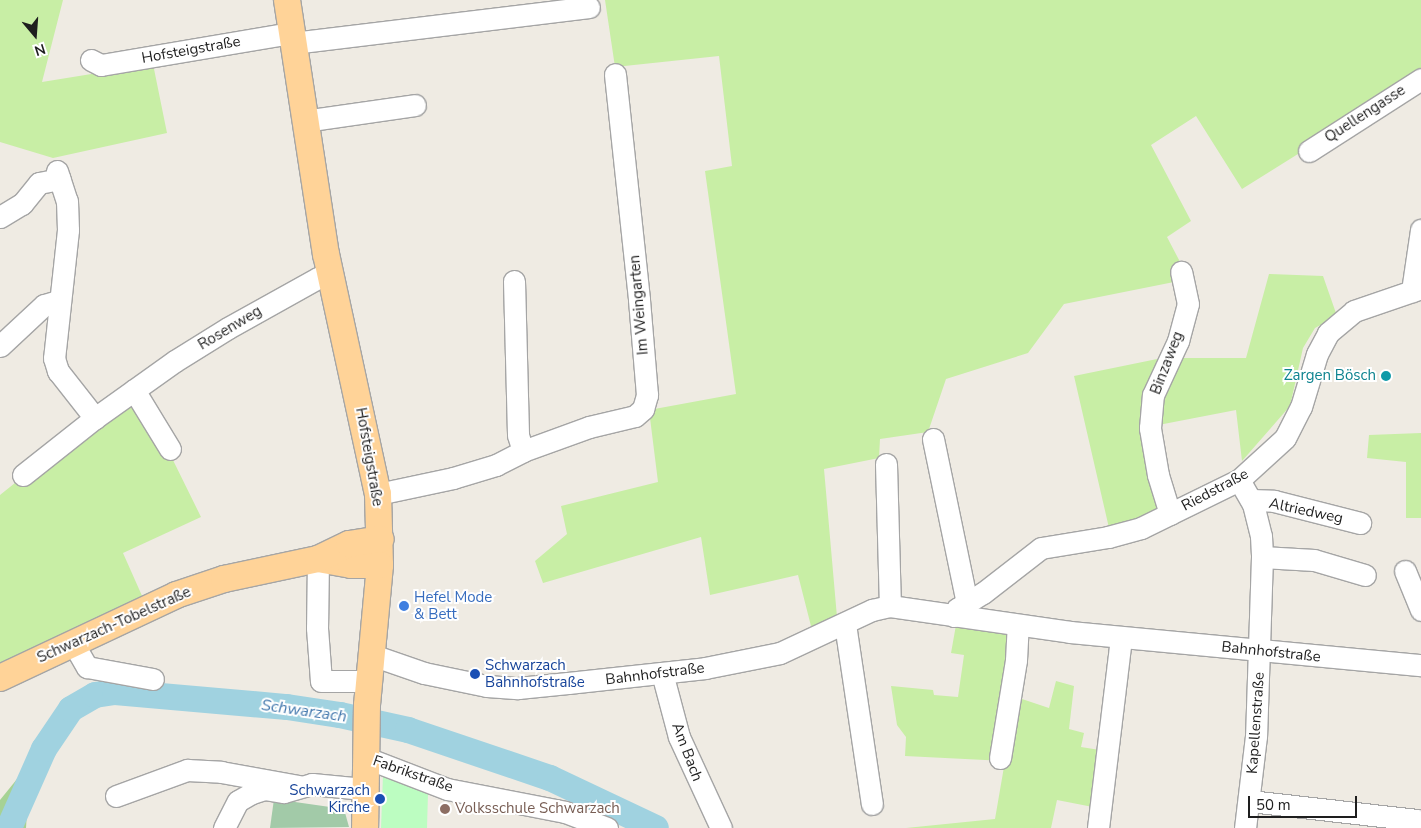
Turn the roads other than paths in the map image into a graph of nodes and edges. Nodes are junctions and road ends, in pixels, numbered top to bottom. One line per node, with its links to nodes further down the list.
1 (287, 0): 3 (main road, Hofsteigstraße)
2 (590, 7): 3 (street)
3 (292, 38): 4 (street, Hofsteigstraße); 8 (main road, Hofsteigstraße)
4 (91, 60)
5 (615, 74): 22 (street, Im Weingarten)
6 (1421, 79): 9 (street, Quellengasse)
7 (415, 105): 8 (street)
8 (304, 121): 13 (main road, Hofsteigstraße)
9 (1309, 151)
10 (0, 217): 16 (street)
11 (1421, 230): 15 (street)
12 (1181, 272): 28 (street, Binzaweg)
13 (330, 275): 18 (street, Rosenweg); 26 (main road, Hofsteigstraße)
14 (514, 280): 22 (street)
15 (1417, 289): 25 (street, Riedstraße)
16 (58, 301): 17 (street); 19 (street)
17 (0, 346)
18 (134, 390): 19 (street, Rosenweg); 21 (street)
19 (95, 418): 24 (street, Rosenweg)
20 (933, 439): 37 (street)
21 (170, 449)
22 (523, 451): 26 (street, Im Weingarten)
23 (886, 464): 36 (street)
24 (23, 475)
25 (1239, 480): 27 (street, Kapellenstraße); 28 (street, Riedstraße)
26 (378, 494): 30 (main road, Hofsteigstraße)
27 (1251, 500): 29 (street, Altriedweg); 31 (street, Kapellenstraße)
28 (1170, 514): 37 (street, Riedstraße)
29 (1360, 523)
30 (381, 538): 32 (main road, Schwarzach-Tobelstraße); 33 (main road, Hofsteigstraße)
31 (1262, 558): 35 (street); 43 (street, Kapellenstraße)
32 (318, 559): 33 (main road, Schwarzach-Tobelstraße); 42 (main road, Schwarzach-Tobelstraße); 49 (street)
33 (380, 565): 44 (main road, Hofsteigstraße)
34 (1406, 571): 38 (street)
35 (1365, 575)
36 (890, 606): 37 (street, Bahnhofstraße); 39 (street, Bahnhofstraße)
37 (961, 609): 40 (street, Bahnhofstraße)
38 (1421, 610)
39 (845, 624): 46 (street, Bahnhofstraße); 60 (street)
40 (1018, 626): 41 (street, Bahnhofstraße); 51 (street)
41 (1121, 637): 43 (street, Bahnhofstraße); 66 (street)
42 (73, 643): 47 (main road, Schwarzach-Tobelstraße); 48 (street)
43 (1261, 652): 45 (street, Bahnhofstraße); 59 (street, Kapellenstraße)
44 (372, 655): 46 (street, Bahnhofstraße); 49 (main road, Hofsteigstraße)
45 (1421, 665)
46 (662, 673): 65 (street, Am Bach)
47 (0, 678)
48 (152, 680)
49 (369, 681): 50 (main road, Hofsteigstraße)
50 (366, 732): 54 (main road, Hofsteigstraße); 64 (street, Fabrikstraße)
51 (1000, 758)
52 (221, 772): 53 (street); 55 (street); 56 (street)
53 (299, 786): 54 (street); 58 (street)
54 (364, 789): 63 (main road, Hofsteigstraße)
55 (171, 790)
56 (116, 796)
57 (224, 796): 58 (street)
58 (246, 796): 62 (street)
59 (1250, 801): 61 (street); 67 (street, Kapellenstraße)
60 (872, 804)
61 (1417, 820)
62 (224, 828)
63 (365, 828)
64 (606, 828)
65 (721, 828)
66 (1098, 828)
67 (1245, 828)

